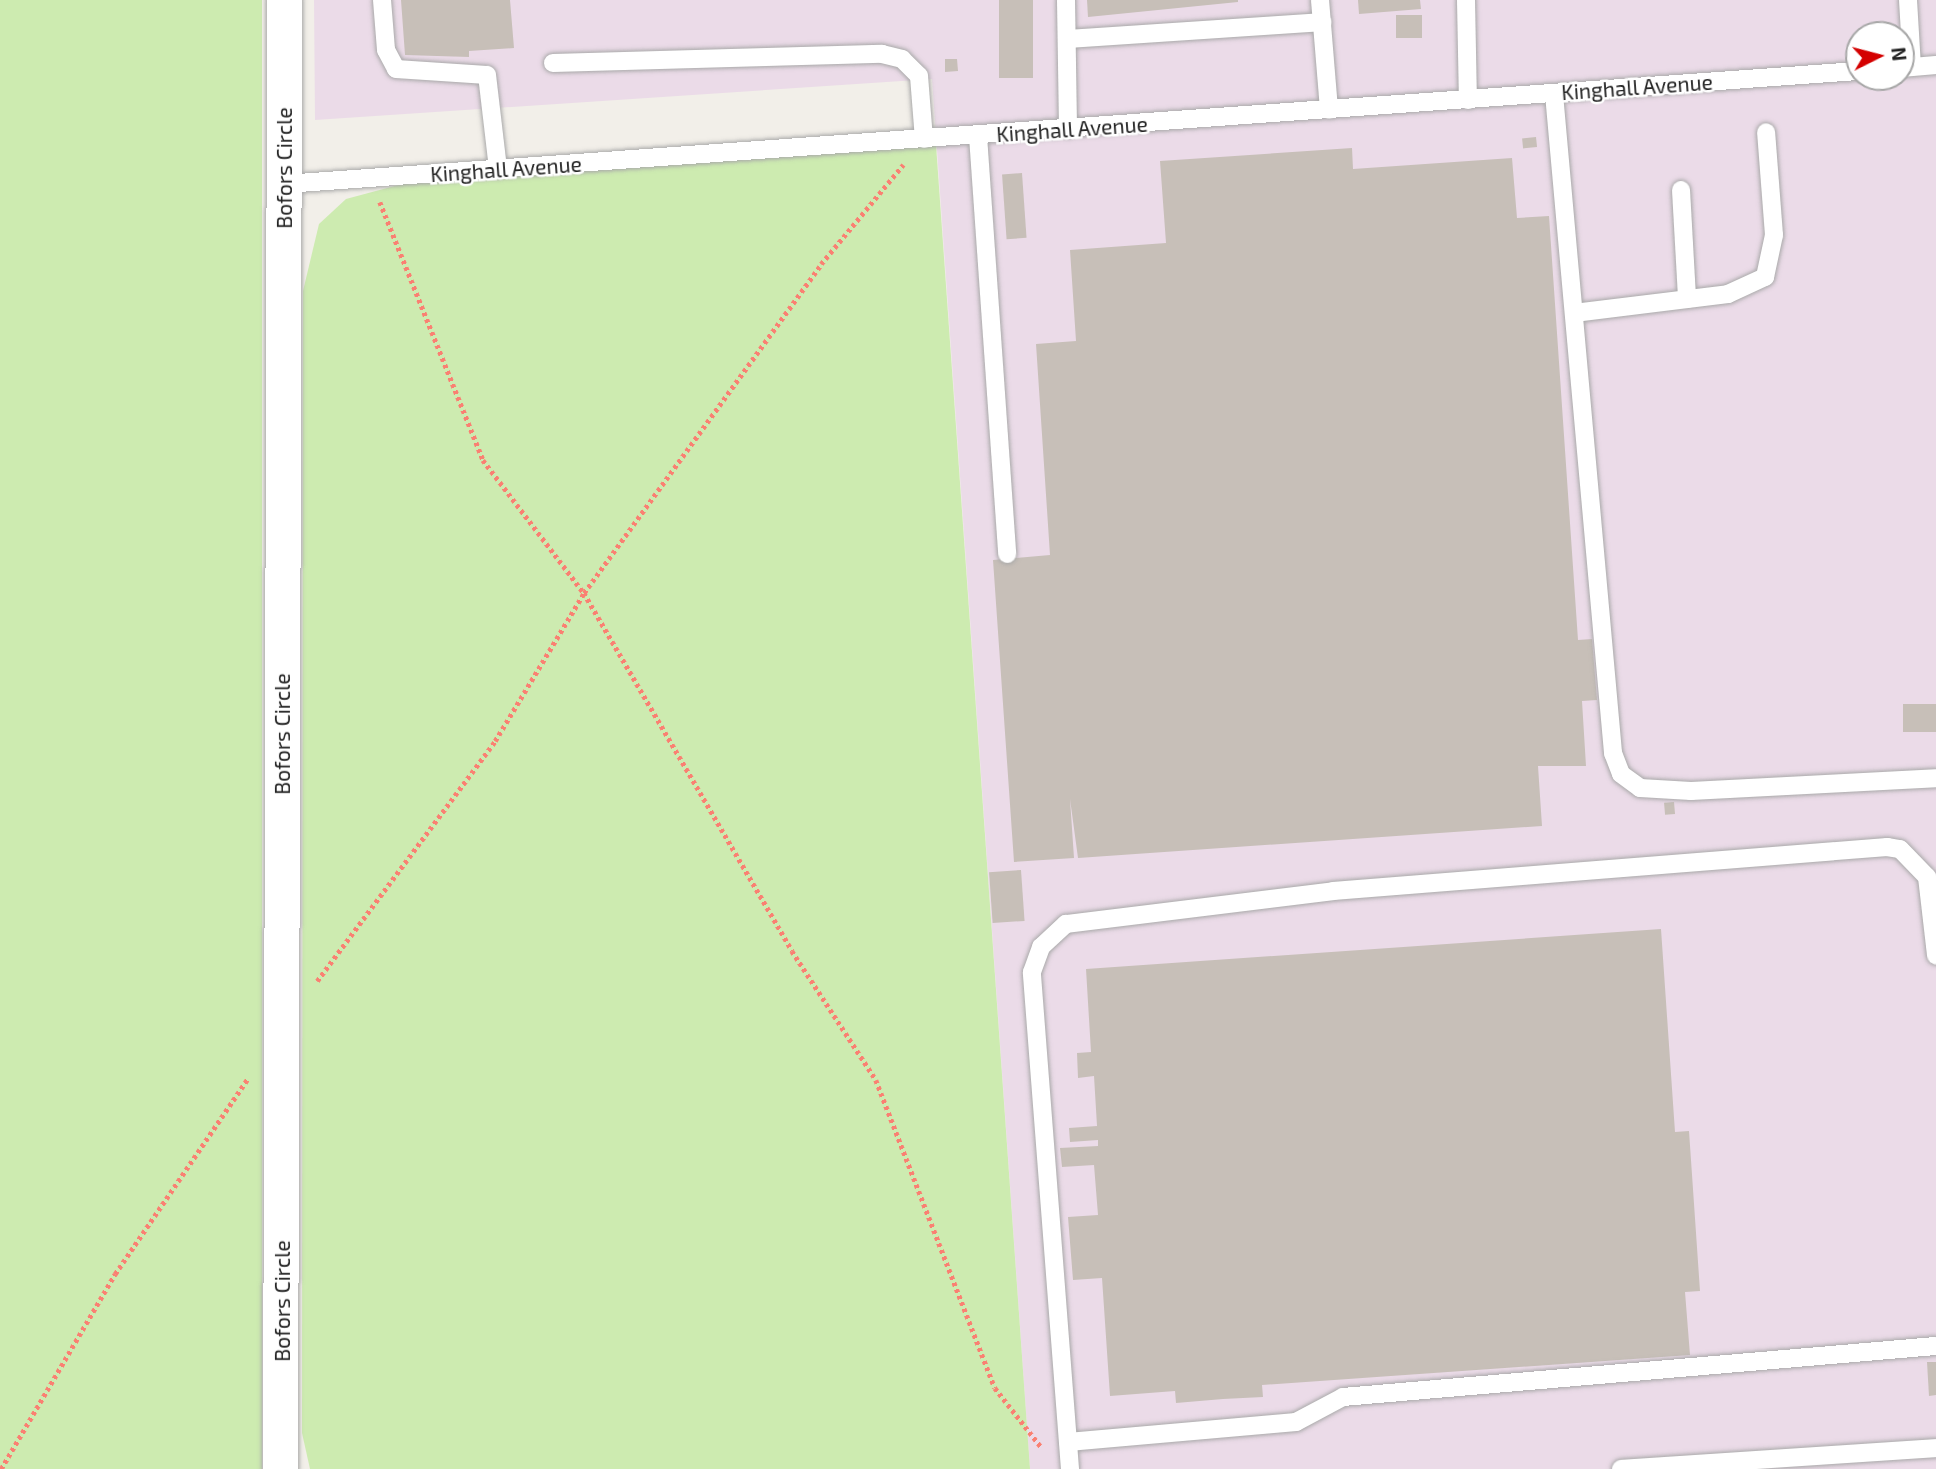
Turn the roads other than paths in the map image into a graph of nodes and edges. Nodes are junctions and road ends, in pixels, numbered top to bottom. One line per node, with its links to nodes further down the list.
1 (284, 0): 22 (street, Bofors Circle)
2 (382, 0): 21 (lane)
3 (1066, 0): 9 (lane)
4 (1320, 0): 8 (lane)
5 (1466, 0): 15 (lane)
6 (1908, 0): 7 (lane)
7 (1907, 21)
8 (1322, 22): 9 (lane); 16 (lane)
9 (1069, 39): 17 (lane)
10 (553, 63): 20 (lane)
11 (1936, 65): 12 (lane)
12 (1915, 66)
13 (1845, 72): 14 (lane, Kinghall Avenue)
14 (1554, 94): 15 (lane, Kinghall Avenue); 25 (lane)
15 (1468, 100): 16 (lane, Kinghall Avenue)
16 (1329, 110): 17 (lane, Kinghall Avenue)
17 (1068, 129): 19 (lane, Kinghall Avenue)
18 (1766, 132): 24 (lane)
19 (978, 136): 20 (lane, Kinghall Avenue); 26 (lane)
20 (924, 139): 21 (lane, Kinghall Avenue)
21 (498, 169): 22 (lane, Kinghall Avenue)
22 (285, 184): 32 (street, Bofors Circle)
23 (1681, 190): 24 (lane)
24 (1687, 299): 25 (lane)
25 (1574, 313): 27 (lane)
26 (1007, 554)
27 (1936, 778)
28 (1936, 956): 30 (lane)
29 (1936, 1346): 30 (lane)
30 (1068, 1442): 33 (lane)
31 (1936, 1448): 34 (lane)
32 (280, 1469)
33 (1070, 1469)
34 (1621, 1469)

